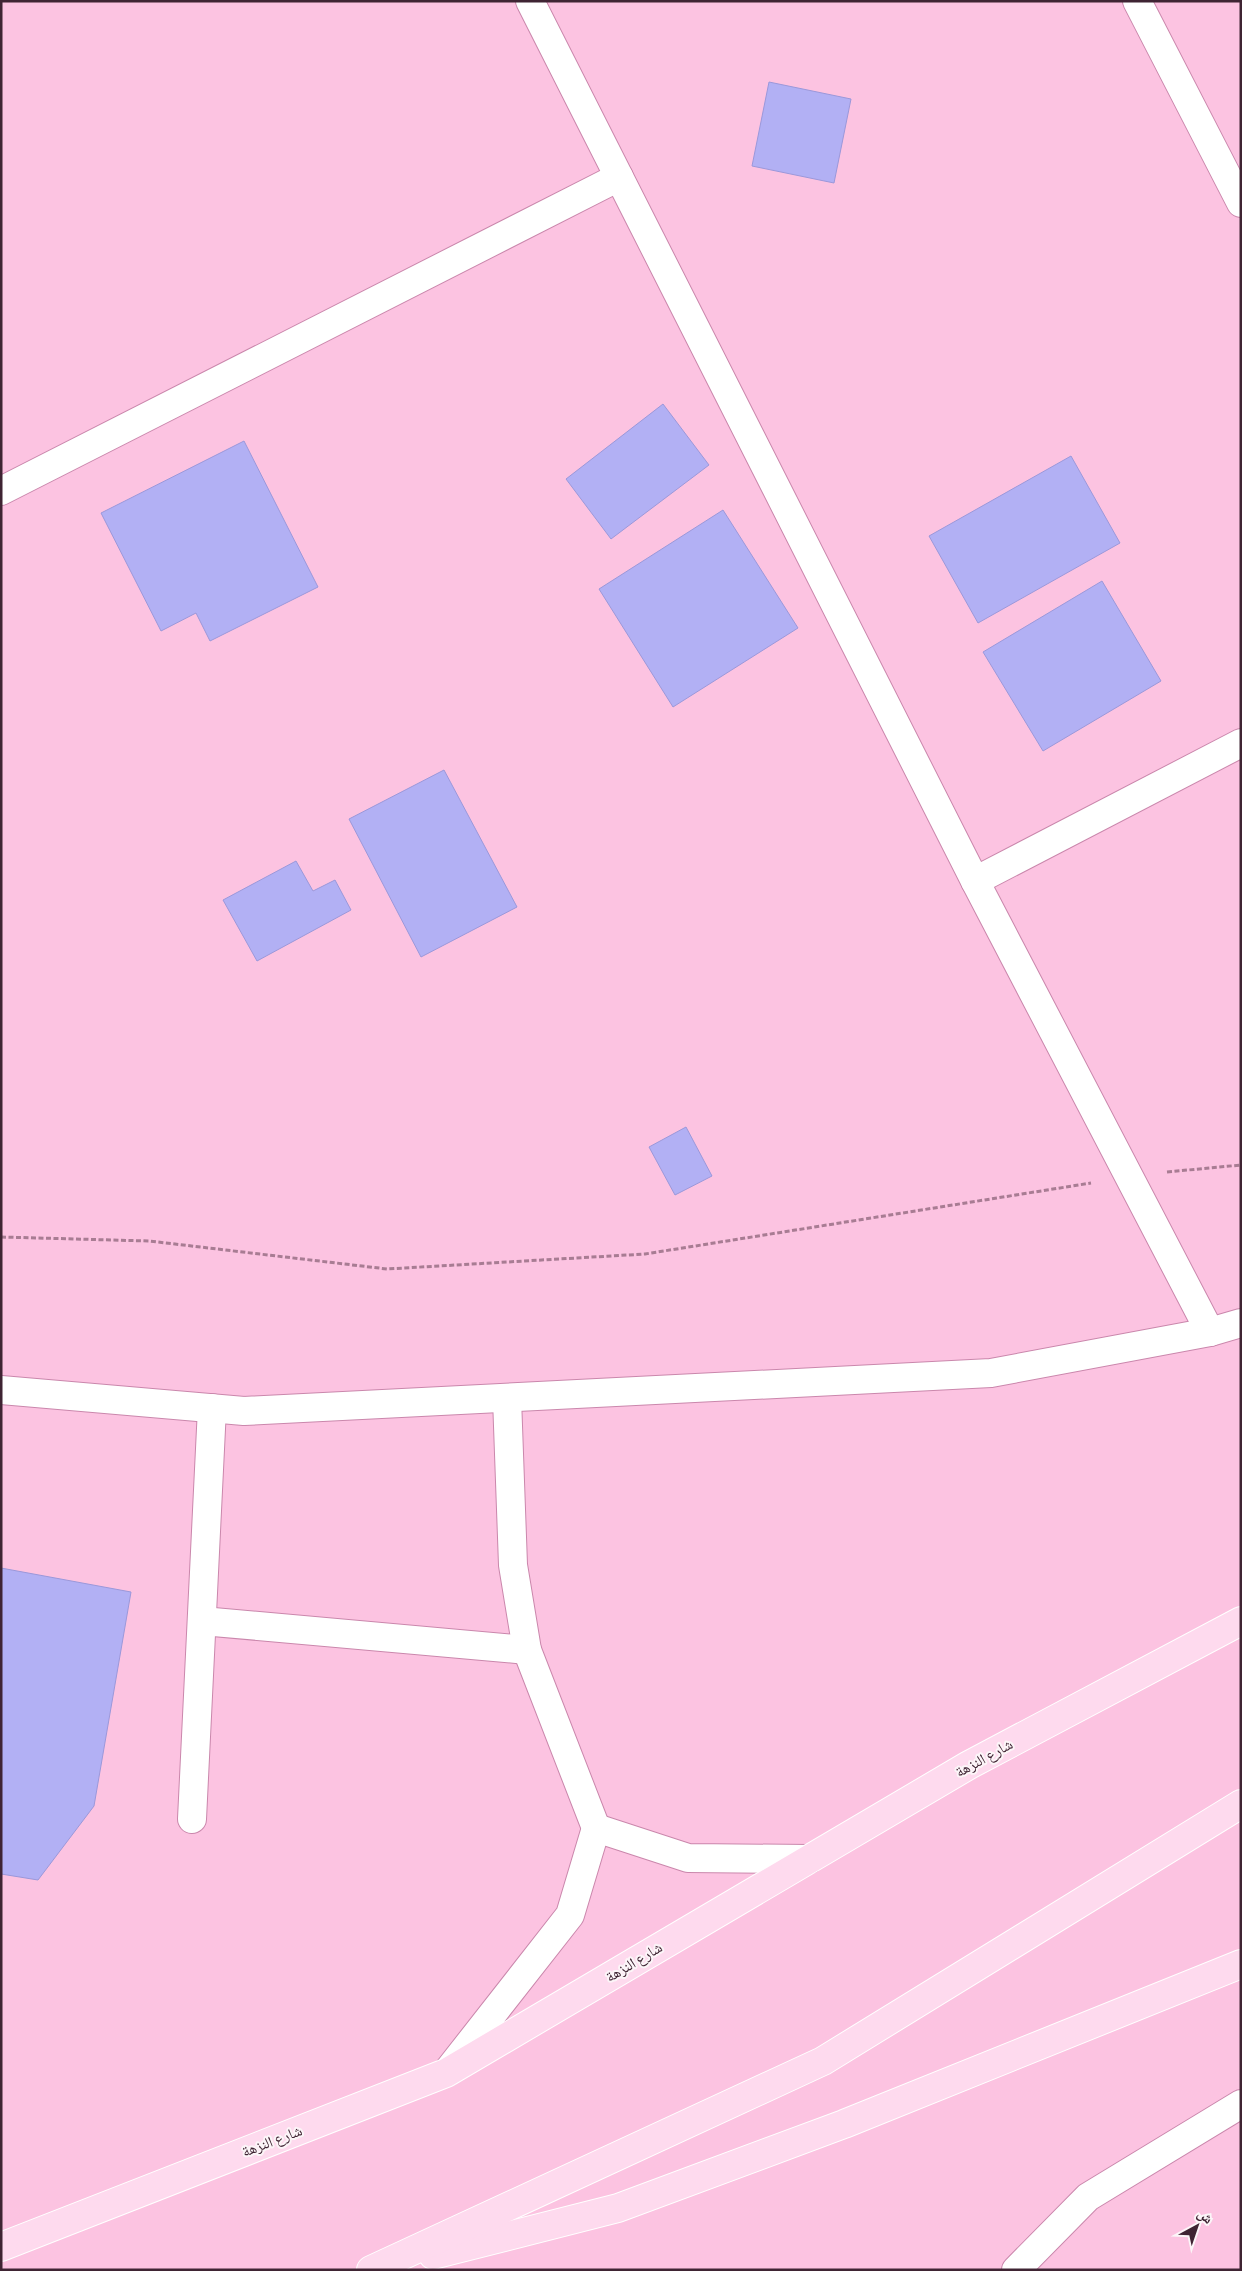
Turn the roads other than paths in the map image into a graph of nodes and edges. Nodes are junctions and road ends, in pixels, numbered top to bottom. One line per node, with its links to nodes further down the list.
1 (530, 1): 3 (street)
2 (1137, 1): 4 (street)
3 (619, 177): 5 (street); 7 (street)
4 (1241, 203)
5 (1, 491)
6 (1241, 743): 7 (street)
7 (975, 881): 9 (street)
8 (1241, 1323): 9 (street)
9 (1210, 1332): 11 (street)
10 (1, 1390): 12 (street)
11 (507, 1398): 12 (street); 15 (street)
12 (212, 1408): 13 (street)
13 (202, 1621): 15 (street); 17 (street)
14 (1241, 1621): 19 (main road, شارع النزهة)
15 (527, 1650): 18 (street)
16 (1241, 1804): 24 (main road)
17 (192, 1819)
18 (596, 1828): 19 (street); 21 (street)
19 (809, 1859): 21 (main road, شارع النزهة)
20 (1241, 1964): 25 (main road)
21 (446, 2073): 23 (main road, شارع النزهة)
22 (1241, 2104): 26 (street)
23 (1, 2247)
24 (371, 2270)
25 (375, 2270)
26 (1016, 2270)

